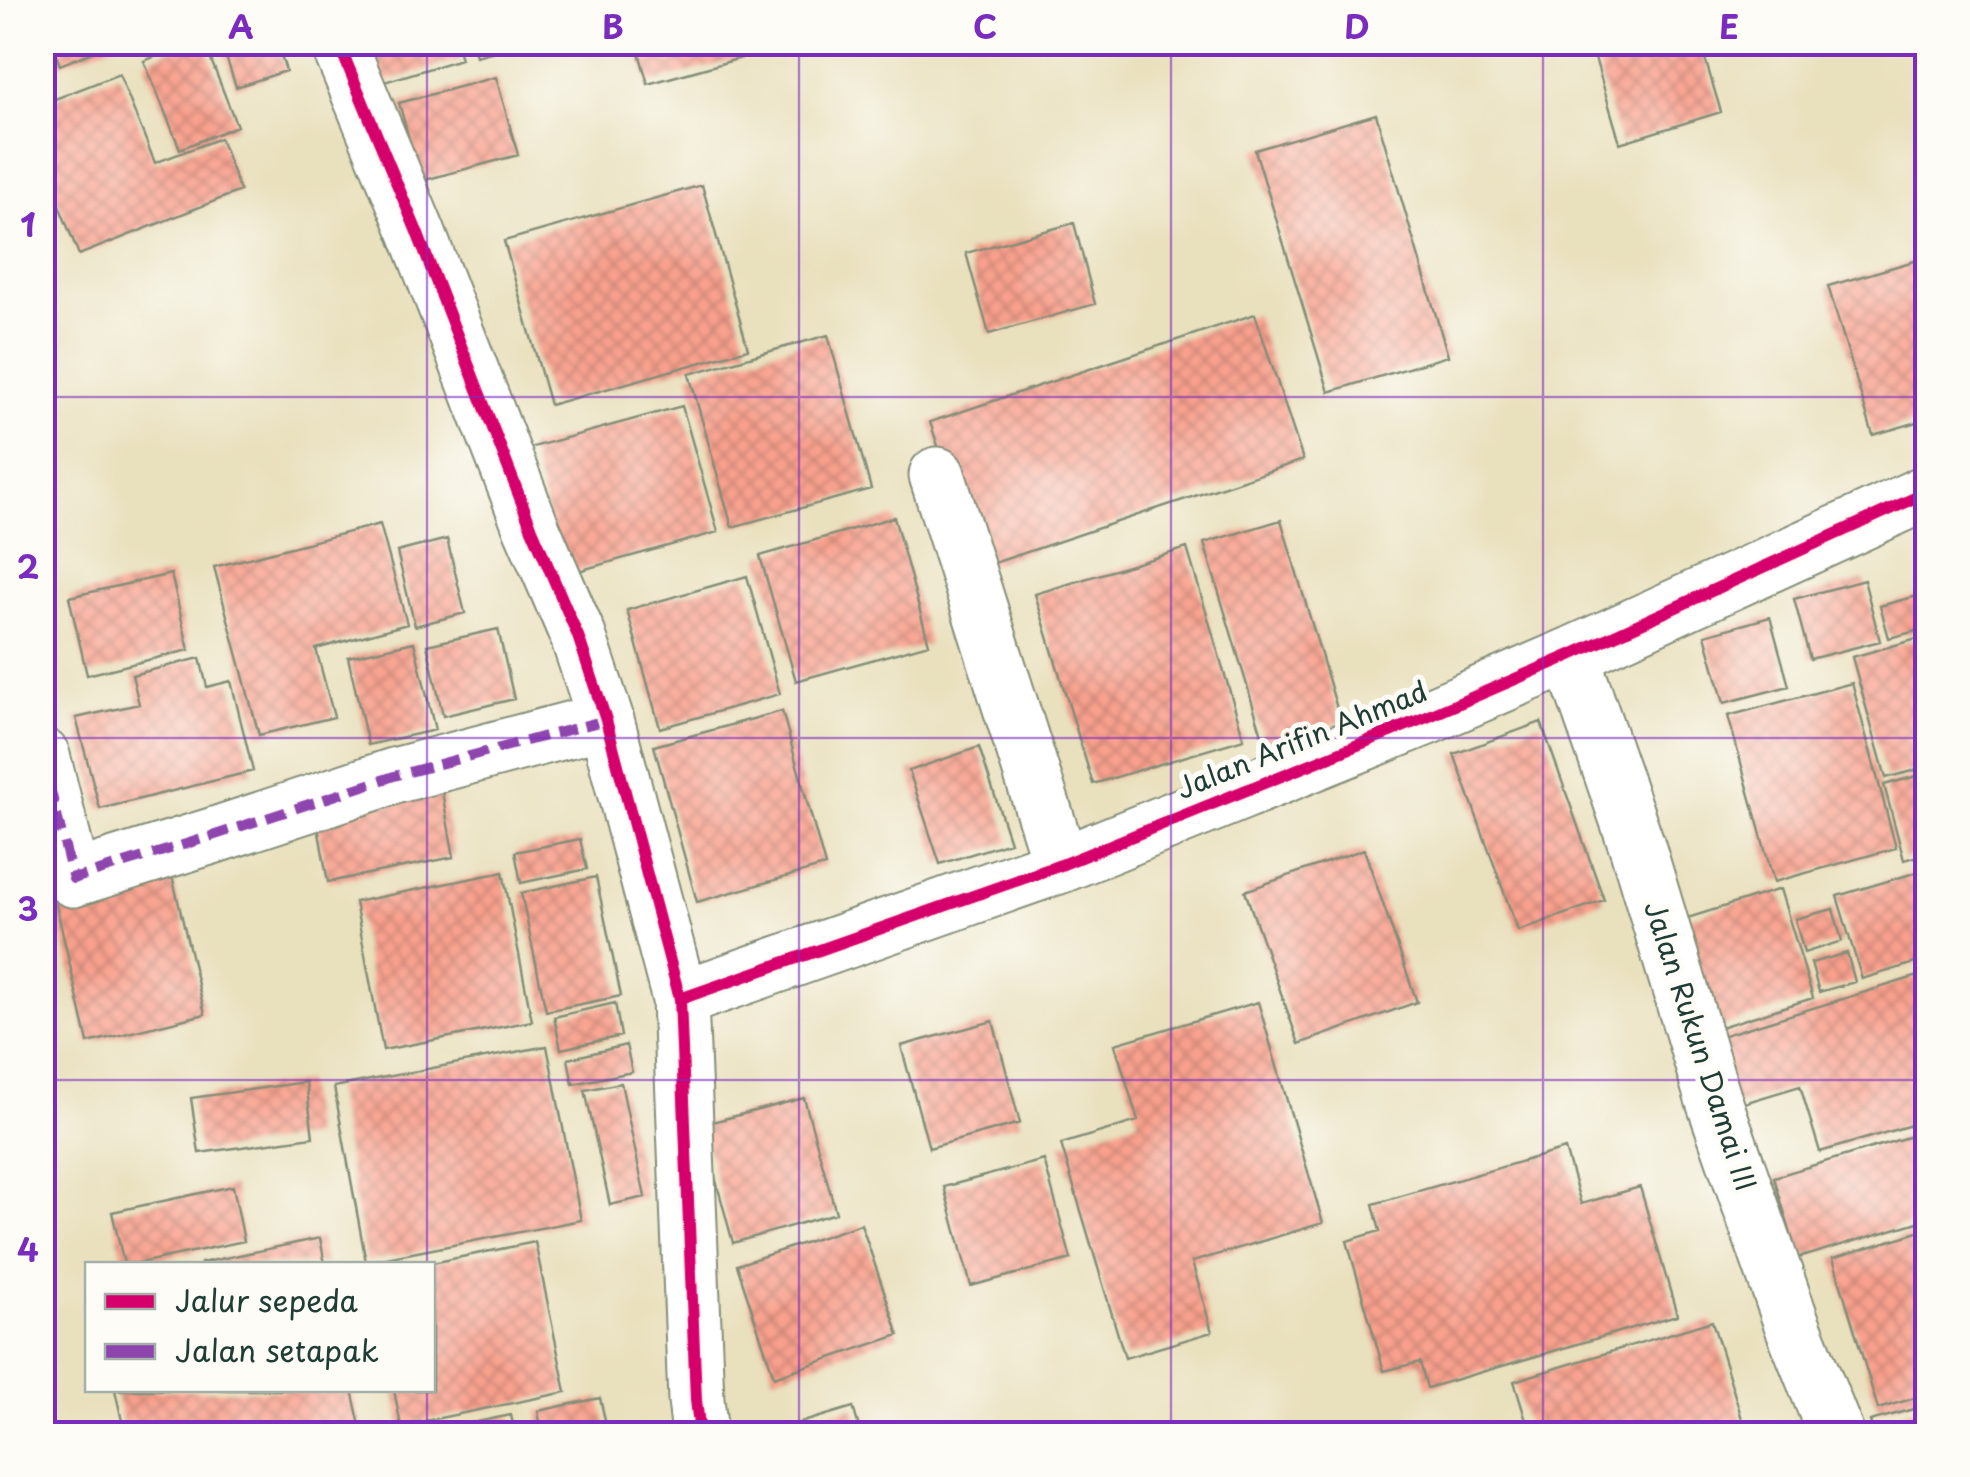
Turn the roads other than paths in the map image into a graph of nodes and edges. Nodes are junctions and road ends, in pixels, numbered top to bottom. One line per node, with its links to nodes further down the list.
1 (338, 42): 5 (street)
2 (937, 475): 7 (street)
3 (1928, 492): 4 (street, Jalan Arifin Ahmad)
4 (1571, 655): 7 (street, Jalan Arifin Ahmad); 10 (street, Jalan Rukun Damai III)
5 (606, 720): 6 (street); 8 (street)
6 (42, 756)
7 (1061, 865): 8 (street, Jalan Arifin Ahmad)
8 (680, 998): 9 (street)
9 (700, 1434)
10 (1836, 1434)

